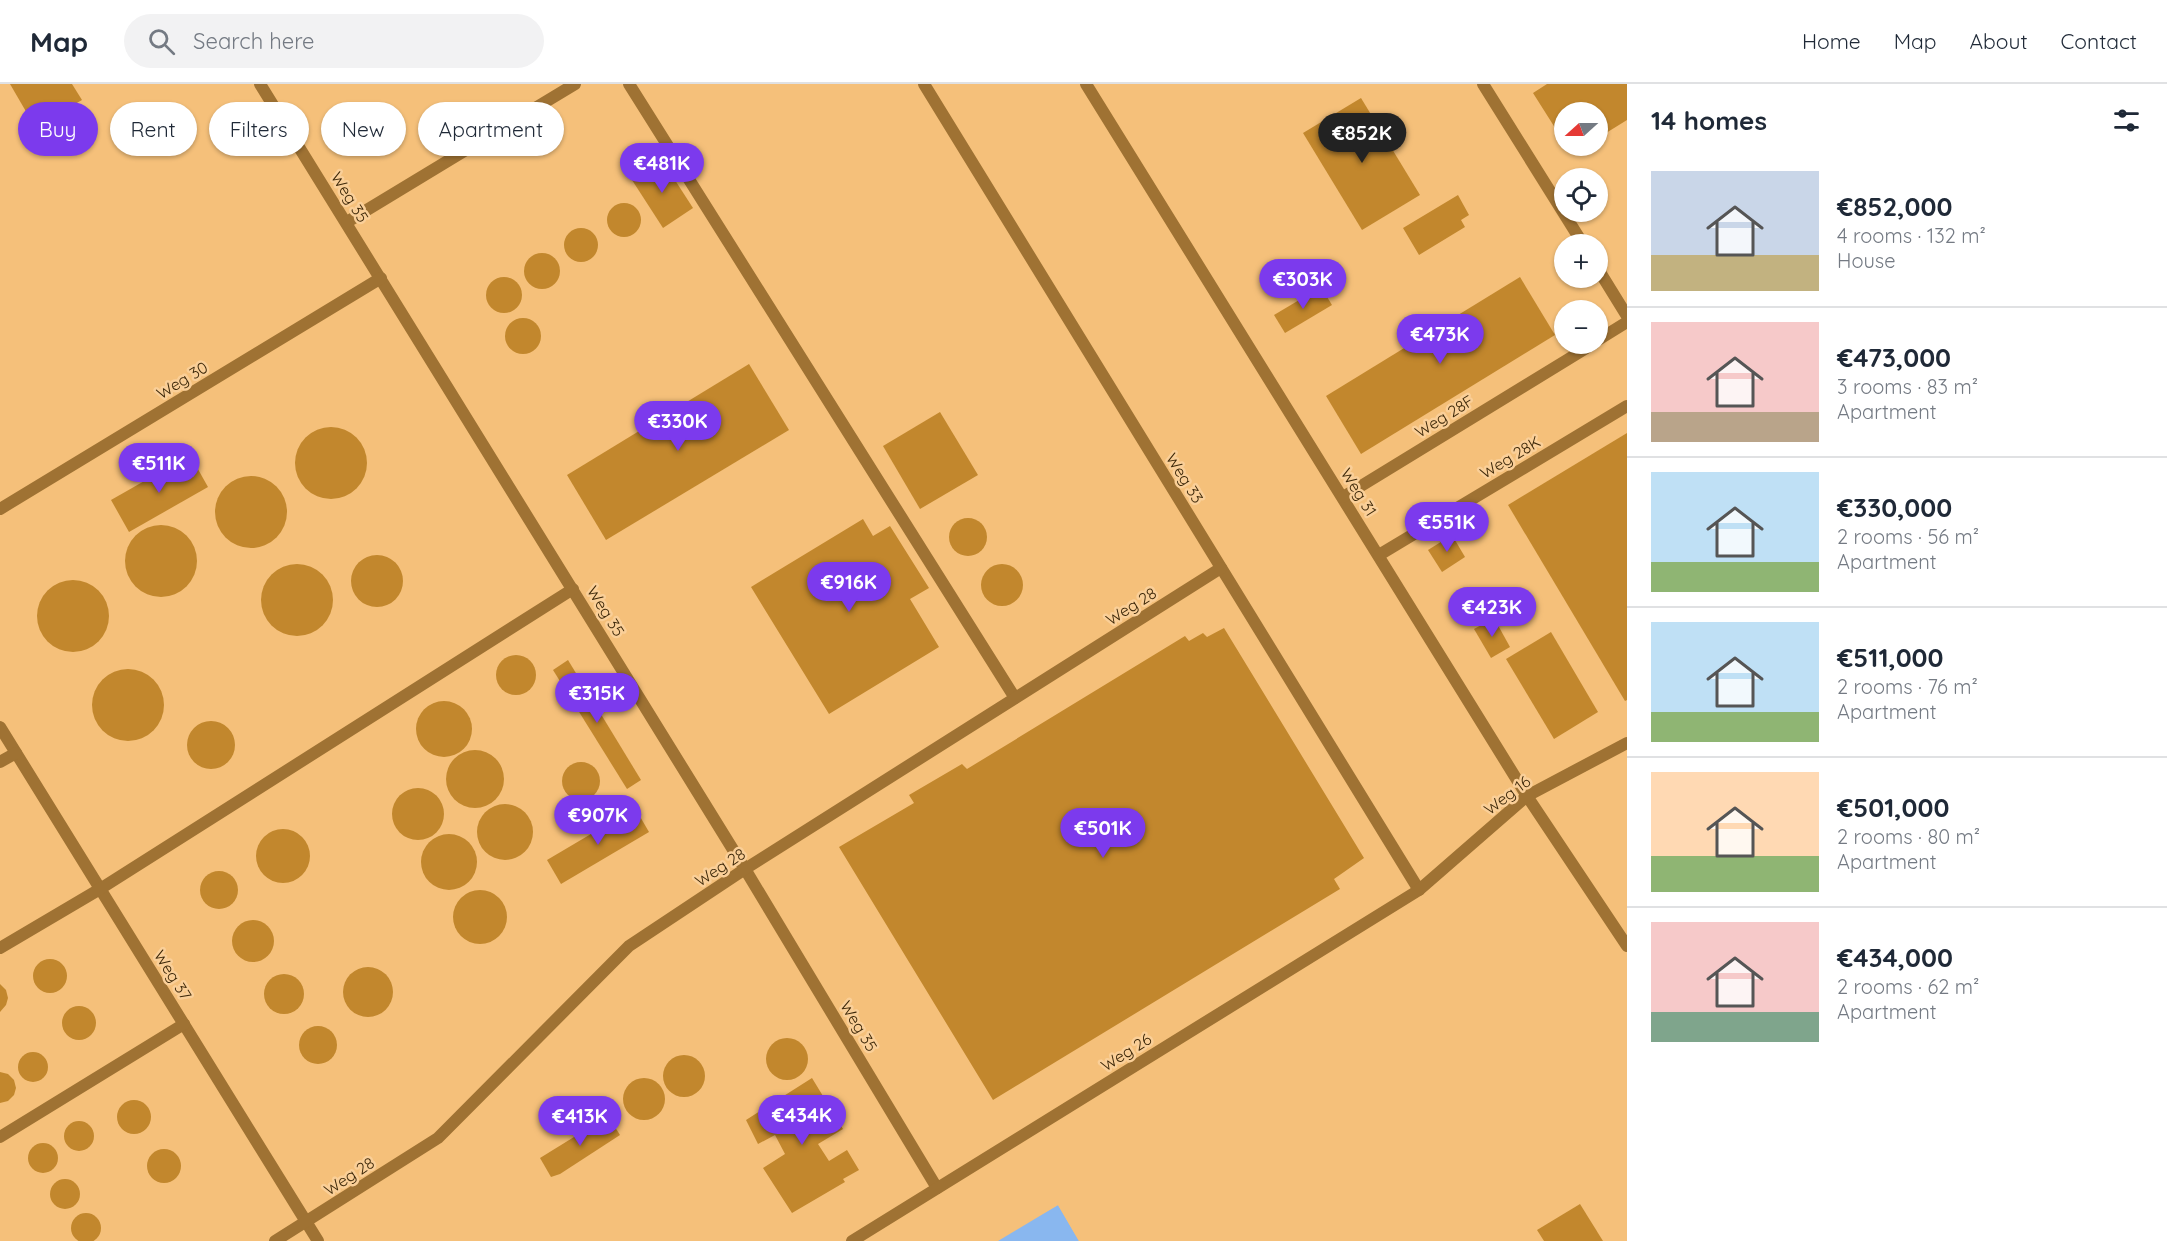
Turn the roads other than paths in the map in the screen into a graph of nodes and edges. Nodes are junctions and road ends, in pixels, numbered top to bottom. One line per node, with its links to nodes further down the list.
1 (260, 84): 7 (lane, Weg 35)
2 (575, 84): 7 (lane)
3 (629, 84): 21 (lane)
4 (924, 84): 19 (lane, Weg 33)
5 (1086, 84): 16 (lane, Weg 31)
6 (1483, 84): 8 (lane)
7 (347, 222): 9 (lane, Weg 35)
8 (1577, 234)
9 (381, 278): 17 (lane, Weg 30); 20 (lane, Weg 35)
10 (1608, 285): 11 (lane)
11 (1627, 316)
12 (1627, 322): 13 (lane)
13 (1608, 334)
14 (1577, 354): 16 (lane, Weg 28F)
15 (1627, 406): 18 (lane, Weg 28K)
16 (1342, 497): 18 (lane, Weg 31)
17 (0, 509)
18 (1379, 555): 26 (lane, Weg 31)
19 (1221, 568): 21 (lane, Weg 28); 29 (lane, Weg 33)
20 (573, 589): 27 (lane, Weg 35); 28 (lane)
21 (1015, 699): 27 (lane, Weg 28)
22 (0, 727): 24 (lane, Weg 37)
23 (1627, 743): 26 (lane, Weg 16)
24 (16, 753): 25 (lane); 28 (lane, Weg 37)
25 (0, 762)
26 (1527, 796): 29 (lane, Weg 16); 30 (lane, Weg 31)
27 (746, 869): 34 (lane, Weg 35); 35 (lane, Weg 28)
28 (100, 889): 31 (lane); 32 (lane, Weg 37)
29 (1419, 890): 34 (lane, Weg 26)
30 (1627, 946)
31 (0, 948)
32 (184, 1024): 33 (lane); 35 (lane, Weg 37)
33 (0, 1137)
34 (937, 1188): 38 (lane, Weg 26)
35 (306, 1222): 36 (lane, Weg 28); 37 (lane, Weg 37)
36 (275, 1241)
37 (318, 1241)
38 (852, 1241)

